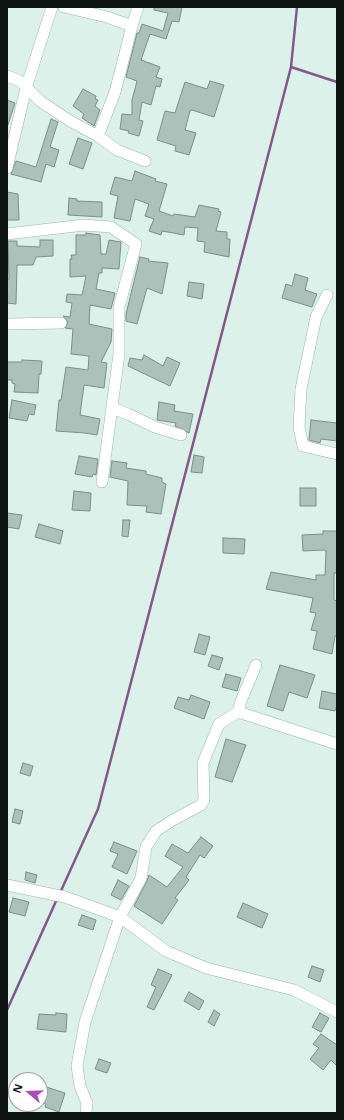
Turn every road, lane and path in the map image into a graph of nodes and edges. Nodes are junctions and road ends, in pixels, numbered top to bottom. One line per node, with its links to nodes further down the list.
1 (52, 7): 6 (street)
2 (64, 7): 4 (street)
3 (138, 7): 4 (street)
4 (132, 26): 7 (street)
5 (7, 76): 6 (street)
6 (26, 88): 7 (street); 9 (street)
7 (98, 136): 8 (street)
8 (146, 161)
9 (7, 168)
10 (7, 234): 14 (street)
11 (328, 295): 16 (street)
12 (61, 323): 13 (street)
13 (7, 324)
14 (112, 408): 15 (street); 17 (street)
15 (181, 435)
16 (337, 454)
17 (102, 482)
18 (256, 665): 19 (street)
19 (238, 712): 20 (street); 22 (street)
20 (337, 744)
21 (7, 885): 22 (street)
22 (120, 917): 23 (street); 24 (street)
23 (337, 1012)
24 (86, 1113)

